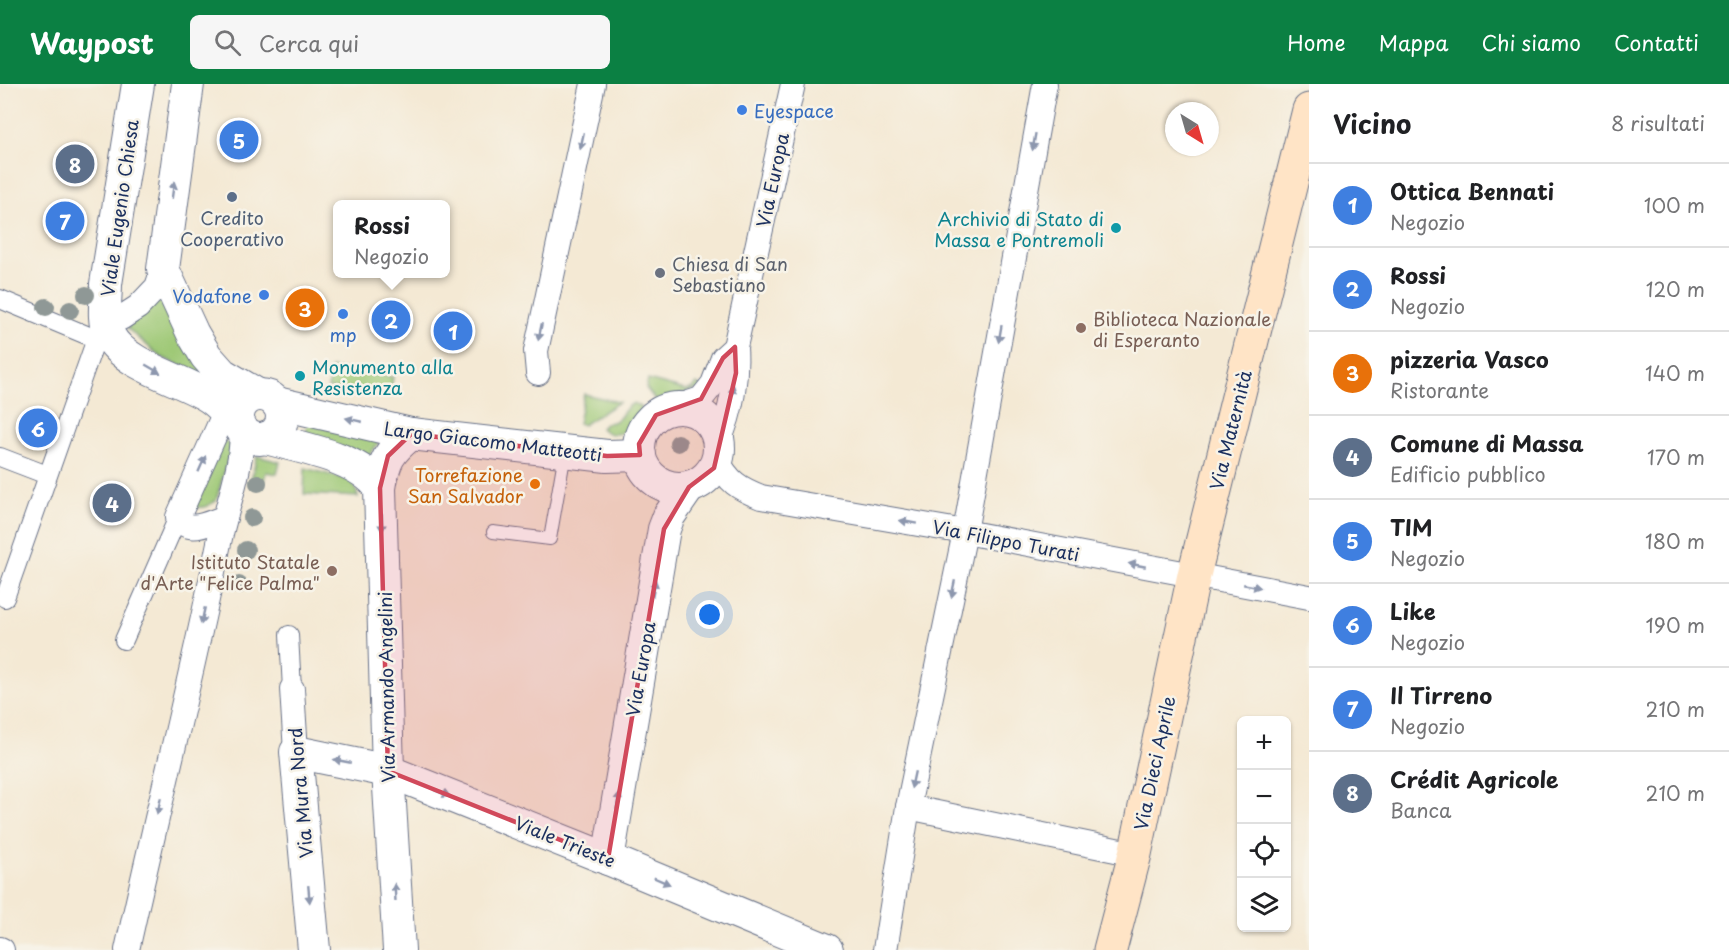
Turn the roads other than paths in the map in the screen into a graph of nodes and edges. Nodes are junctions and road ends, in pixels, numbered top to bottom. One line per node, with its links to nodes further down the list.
1 (138, 84): 9 (street, Viale Eugenio Chiesa)
2 (188, 84): 7 (street, one-way to 2)
3 (594, 84): 11 (street, one-way to 11)
4 (1045, 84): 26 (street, one-way to 26)
5 (785, 85): 10 (street, Via Europa)
6 (1309, 110): 27 (main road, Via Maternità)
7 (163, 268): 9 (street); 12 (street, Largo Giacomo Matteotti)
8 (0, 299): 9 (street)
9 (103, 327): 14 (street, one-way to 14); 20 (street)
10 (735, 347): 13 (street, Via Europa); 16 (street, Via Europa, one-way to 10)
11 (538, 373)
12 (267, 399): 14 (street); 15 (street, Largo Giacomo Matteotti, one-way to 12)
13 (674, 408): 16 (street); 18 (street)
14 (246, 427): 22 (street); 23 (street, one-way to 14); 24 (street)
15 (411, 434): 17 (street, Largo Giacomo Matteotti); 22 (street, Via Armando Angelini)
16 (718, 450): 21 (street); 26 (street, Via Filippo Turati, one-way to 16)
17 (565, 452): 18 (street, Largo Giacomo Matteotti); 25 (lane)
18 (640, 455): 21 (street)
19 (0, 457): 20 (street)
20 (47, 475): 29 (street)
21 (689, 487): 37 (street, Via Europa, one-way to 21)
22 (380, 488): 34 (street, Via Armando Angelini, one-way to 34)
23 (178, 517): 24 (street); 31 (street)
24 (224, 518): 38 (street, one-way to 38)
25 (493, 532)
26 (965, 532): 27 (street, Via Filippo Turati, one-way to 26); 35 (street, one-way to 35)
27 (1194, 575): 28 (street, Via Filippo Turati, one-way to 28); 36 (main road, Via Dieci Aprile)
28 (1309, 597)
29 (5, 598)
30 (289, 635): 32 (street, Via Mura Nord)
31 (124, 640)
32 (292, 689): 33 (street, Via Mura Nord)
33 (296, 752): 34 (street, Viale Trieste, one-way to 33); 39 (street, Via Mura Nord, one-way to 39)
34 (388, 771): 37 (street, Viale Trieste, one-way to 37); 40 (street, Via Armando Angelini, one-way to 34)
35 (908, 807): 36 (street); 42 (street)
36 (1135, 854): 43 (main road, Via Dieci Aprile)
37 (608, 859): 41 (street, Viale Trieste, one-way to 41)
38 (127, 950)
39 (314, 950)
40 (399, 950)
41 (827, 950)
42 (885, 950)
43 (1110, 950)

